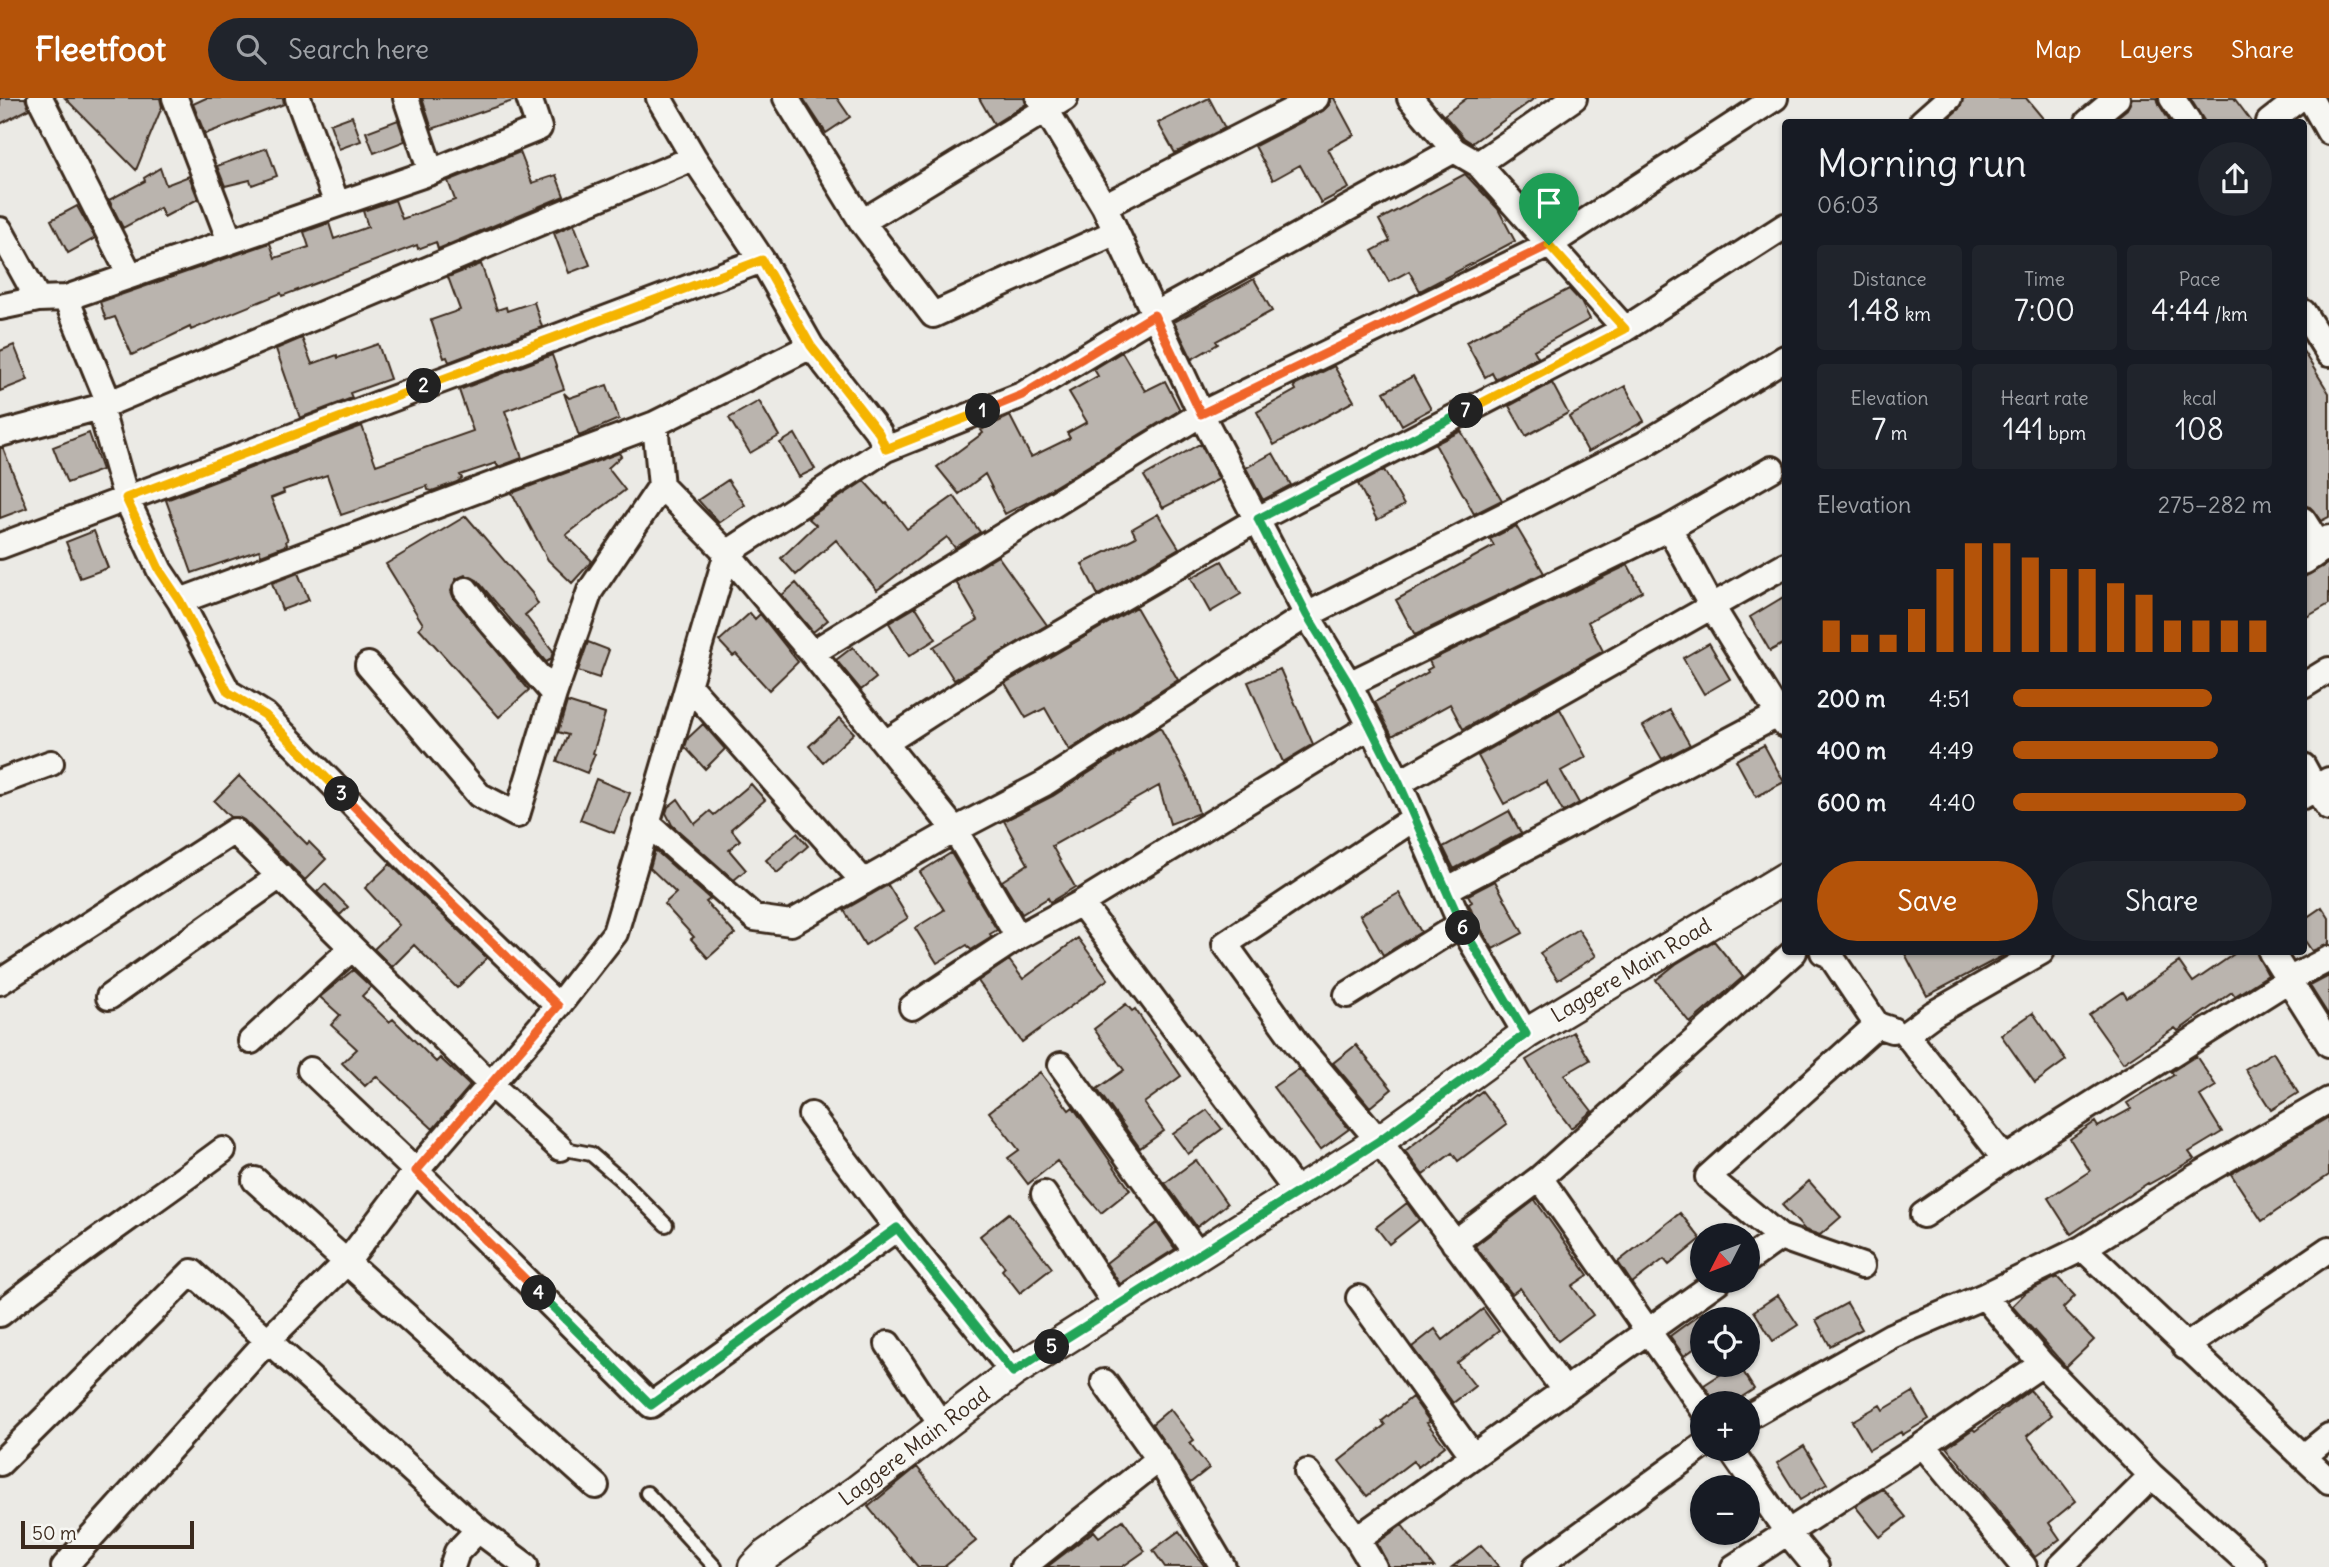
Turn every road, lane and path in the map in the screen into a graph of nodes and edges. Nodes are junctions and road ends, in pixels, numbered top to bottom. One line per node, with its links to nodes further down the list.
1 (40, 98): 36 (street)
2 (175, 98): 33 (street)
3 (298, 98): 27 (street)
4 (406, 98): 26 (street)
5 (529, 98): 26 (street)
6 (659, 98): 24 (street)
7 (786, 98): 29 (street)
8 (1317, 98): 28 (street)
9 (1410, 98): 23 (street)
10 (1574, 98): 25 (street)
11 (1775, 98): 34 (street)
12 (1949, 98): 18 (street)
13 (2118, 98): 19 (street)
14 (2172, 98): 20 (street)
15 (2300, 98): 21 (street)
16 (2310, 98): 22 (street)
17 (1049, 102): 28 (street); 29 (street)
18 (1925, 119)
19 (2092, 119)
20 (2186, 119)
21 (2273, 119)
22 (2329, 132)
23 (1454, 150): 25 (street); 40 (street)
24 (694, 158): 35 (street); 46 (street)
25 (1478, 164): 34 (street)
26 (430, 172): 27 (street)
27 (337, 204): 33 (street)
28 (1104, 206): 32 (street)
29 (862, 222): 32 (street)
30 (1782, 228): 42 (street)
31 (0, 230): 38 (street)
32 (1116, 232): 40 (street)
33 (230, 241): 36 (street)
34 (1549, 245): 42 (street); 47 (street)
35 (762, 260): 43 (street); 53 (street)
36 (130, 275): 37 (street)
37 (66, 298): 38 (street); 46 (street)
38 (38, 299): 39 (street)
39 (0, 307)
40 (1154, 315): 47 (street); 50 (street)
41 (2307, 318): 44 (street)
42 (1625, 329): 54 (street)
43 (811, 346): 48 (street); 50 (street)
44 (2329, 354)
45 (1782, 360): 64 (street)
46 (104, 405): 49 (street); 53 (street)
47 (1201, 414): 54 (street); 65 (street)
48 (655, 424): 52 (street); 62 (street)
49 (0, 434)
50 (886, 449): 59 (street)
51 (1772, 469): 55 (street)
52 (661, 486): 59 (street); 71 (street)
53 (126, 498): 57 (street); 62 (street)
54 (1258, 519): 64 (street); 75 (street)
55 (1669, 527): 63 (street); 69 (street)
56 (2307, 528): 58 (street)
57 (0, 546)
58 (2317, 549)
59 (727, 553): 65 (street); 70 (street)
60 (1782, 567): 63 (street)
61 (466, 590): 71 (street)
62 (180, 601): 101 (street)
63 (1711, 605): 72 (street); 79 (street)
64 (1307, 615): 69 (street); 83 (street)
65 (812, 653): 75 (street)
66 (368, 665): 71 (street)
67 (2329, 670): 68 (street)
68 (2307, 683)
69 (1349, 684): 74 (street)
70 (688, 685): 82 (street); 86 (street)
71 (554, 694)
72 (1782, 715)
73 (1782, 718): 87 (street)
74 (1369, 727): 79 (street); 88 (street)
75 (885, 743): 83 (street)
76 (51, 763): 78 (street)
77 (2307, 773): 80 (street)
78 (0, 782)
79 (1399, 783): 81 (street)
80 (2319, 793)
81 (1413, 819): 87 (street); 113 (street)
82 (648, 823): 86 (street); 101 (street)
83 (955, 830): 86 (street); 90 (street)
84 (279, 876): 91 (street); 98 (street); 100 (street)
85 (1782, 880): 104 (street, Laggere Main Road)
86 (864, 882)
87 (1446, 890): 89 (street)
88 (1081, 903): 90 (street); 120 (street)
89 (1461, 925): 99 (street); 104 (street)
90 (1018, 937): 102 (street)
91 (352, 948): 106 (street); 110 (street)
92 (1791, 955): 118 (street)
93 (1830, 955): 103 (street)
94 (2036, 955): 105 (street)
95 (2274, 955): 97 (street)
96 (2329, 959): 97 (street)
97 (2290, 979): 107 (street); 116 (street)
98 (0, 982)
99 (1347, 995)
100 (109, 997)
101 (558, 1006): 110 (street)
102 (912, 1007)
103 (1877, 1025): 105 (street); 125 (street)
104 (1526, 1034): 113 (street, Laggere Main Road)
105 (1906, 1034): 116 (street)
106 (251, 1041)
107 (2329, 1044)
108 (1061, 1065): 130 (street)
109 (310, 1070): 117 (street)
110 (491, 1085): 114 (street); 117 (street)
111 (2329, 1100): 127 (street)
112 (811, 1115): 124 (street)
113 (1379, 1141): 120 (street, Laggere Main Road); 126 (street)
114 (560, 1148): 123 (lane)
115 (223, 1150): 137 (street)
116 (2005, 1159): 122 (street)
117 (416, 1171): 124 (street); 131 (street)
118 (1540, 1178): 126 (street); 138 (street)
119 (255, 1180): 131 (street)
120 (1297, 1192): 130 (street, Laggere Main Road)
121 (1044, 1194): 136 (street)
122 (1923, 1216)
123 (666, 1225)
124 (897, 1228): 143 (street)
125 (1780, 1237): 129 (street); 132 (street)
126 (1454, 1243): 145 (street)
127 (2082, 1248): 134 (street); 141 (street)
128 (2329, 1249): 141 (street)
129 (1760, 1251)
130 (1199, 1256): 136 (street, Laggere Main Road)
131 (346, 1262): 139 (street); 160 (street)
132 (1862, 1266)
133 (1702, 1293): 138 (street)
134 (1984, 1297): 142 (street); 147 (street)
135 (1359, 1298): 152 (street)
136 (1117, 1307): 143 (street, Laggere Main Road)
137 (0, 1314)
138 (1648, 1332): 145 (street); 146 (street)
139 (267, 1341): 156 (street); 162 (street); 167 (street)
140 (888, 1344): 148 (street)
141 (2185, 1347): 153 (street)
142 (2042, 1364): 150 (street); 158 (street)
143 (1013, 1372): 148 (street, Laggere Main Road)
144 (1104, 1382): 154 (street)
145 (1565, 1391): 152 (street)
146 (1690, 1391)
147 (1760, 1411)
148 (942, 1426): 170 (street, Laggere Main Road)
149 (2329, 1436): 153 (street)
150 (1923, 1445): 163 (street); 177 (street)
151 (1690, 1455): 174 (street)
152 (1473, 1456): 164 (street)
153 (2303, 1457): 159 (street)
154 (1159, 1459): 171 (street); 172 (street)
155 (1738, 1461): 163 (street)
156 (0, 1463)
157 (1307, 1472): 164 (street)
158 (2152, 1476): 165 (street); 178 (street)
159 (2329, 1481)
160 (596, 1486)
161 (647, 1493): 169 (lane)
162 (478, 1530): 166 (street); 168 (street)
163 (1788, 1533): 175 (street); 176 (street)
164 (1357, 1539): 173 (street)
165 (2074, 1563)
166 (525, 1565)
167 (64, 1567)
168 (452, 1567)
169 (715, 1567)
170 (754, 1567)
171 (1023, 1567)
172 (1223, 1567)
173 (1374, 1567)
174 (1536, 1567)
175 (1734, 1567)
176 (1815, 1567)
177 (2024, 1567)
178 (2253, 1567)

